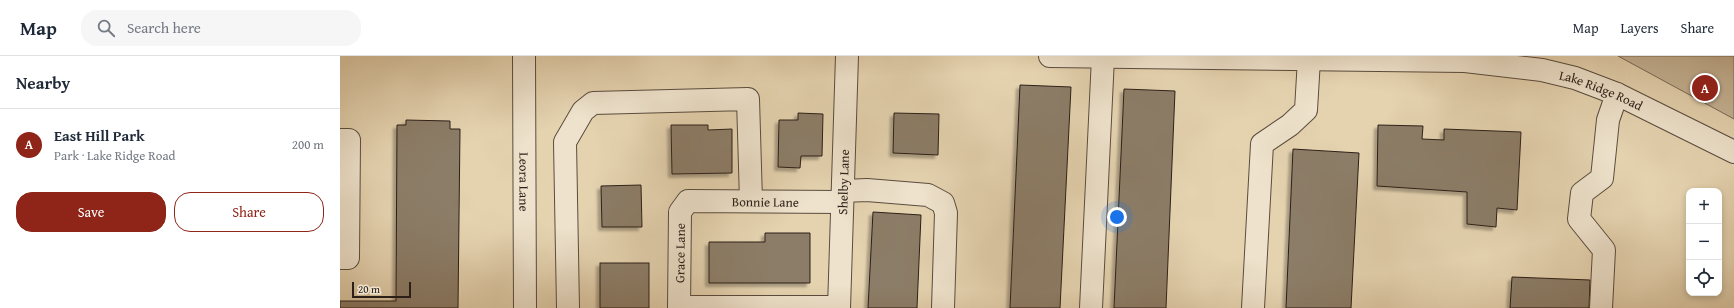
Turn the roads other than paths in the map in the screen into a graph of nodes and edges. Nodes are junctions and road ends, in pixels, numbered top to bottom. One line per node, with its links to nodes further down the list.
1 (524, 56): 14 (street, Leora Lane)
2 (847, 56): 9 (street, Shelby Lane)
3 (1050, 56): 4 (street, Lake Ridge Road)
4 (1103, 57): 5 (street, Lake Ridge Road); 18 (street)
5 (1309, 59): 6 (street, Lake Ridge Road); 19 (street)
6 (1617, 94): 8 (street, Lake Ridge Road); 20 (street)
7 (340, 140): 12 (street)
8 (1734, 152)
9 (843, 197): 11 (street, Bonnie Lane); 16 (street, Shelby Lane); 17 (street, Bonnie Lane)
10 (688, 201): 11 (street, Bonnie Lane); 13 (street, Grace Lane)
11 (751, 201): 15 (street)
12 (340, 258)
13 (679, 307): 16 (street)
14 (525, 308)
15 (568, 308)
16 (839, 308)
17 (944, 308)
18 (1091, 308)
19 (1253, 308)
20 (1601, 308)

